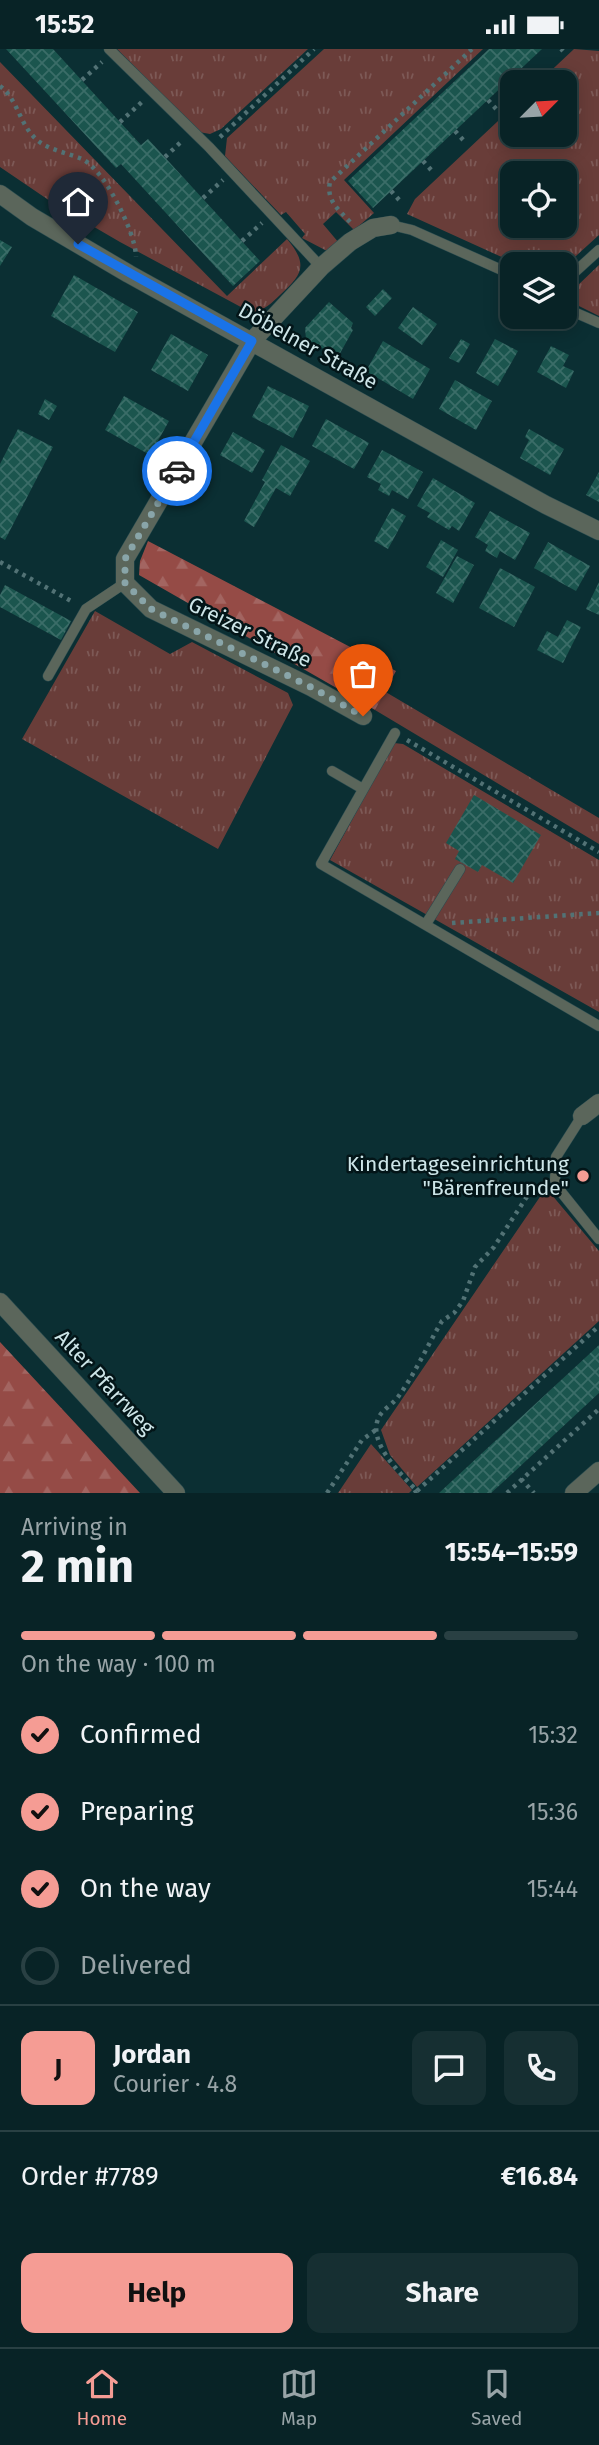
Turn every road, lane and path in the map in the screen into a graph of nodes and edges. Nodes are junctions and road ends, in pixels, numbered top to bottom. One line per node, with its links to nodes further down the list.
1 (314, 49): 13 (path)
2 (472, 49): 24 (path)
3 (111, 50): 4 (path); 6 (lane)
4 (82, 80)
5 (0, 86): 30 (path)
6 (153, 92): 9 (path); 10 (lane)
7 (488, 100): 8 (path)
8 (498, 111)
9 (120, 122)
10 (193, 131): 13 (lane); 14 (path)
11 (455, 131): 12 (path)
12 (465, 142)
13 (209, 147): 16 (lane)
14 (165, 157)
15 (423, 160): 17 (path)
16 (232, 172): 20 (path); 22 (lane)
17 (433, 172)
18 (391, 191): 21 (path)
19 (0, 194): 30 (street, Döbelner Straße)
20 (203, 198)
21 (401, 202)
22 (271, 214): 25 (path); 27 (lane)
23 (391, 225): 24 (street); 28 (lane)
24 (362, 235): 27 (street)
25 (242, 241)
26 (599, 250): 29 (lane)
27 (321, 267): 33 (street)
28 (500, 269)
29 (577, 270)
30 (129, 274): 33 (street, Döbelner Straße)
31 (577, 313): 32 (lane)
32 (599, 323)
33 (252, 341): 34 (street, Döbelner Straße); 36 (street)
34 (599, 531)
35 (0, 562): 37 (path)
36 (125, 583): 37 (lane); 39 (street, Greizer Straße)
37 (86, 609): 38 (lane)
38 (48, 676)
39 (363, 716)
40 (395, 733): 42 (lane); 43 (path)
41 (332, 771): 42 (lane)
42 (363, 789): 46 (lane)
43 (599, 852)
44 (460, 869): 46 (lane)
45 (599, 913): 46 (path)
46 (426, 924): 47 (lane)
47 (599, 1026)
48 (599, 1103): 49 (street)
49 (582, 1116): 50 (lane)
50 (555, 1180): 51 (lane); 55 (path)
51 (599, 1239)
52 (0, 1302): 59 (street, Alter Pfarrweg)
53 (599, 1326): 58 (path)
54 (599, 1409): 57 (path)
55 (377, 1429): 58 (path); 60 (path)
56 (599, 1471): 63 (street)
57 (522, 1479): 61 (path); 62 (path)
58 (415, 1492)
59 (176, 1493)
60 (327, 1493)
61 (507, 1493)
62 (534, 1493)
63 (574, 1493)

